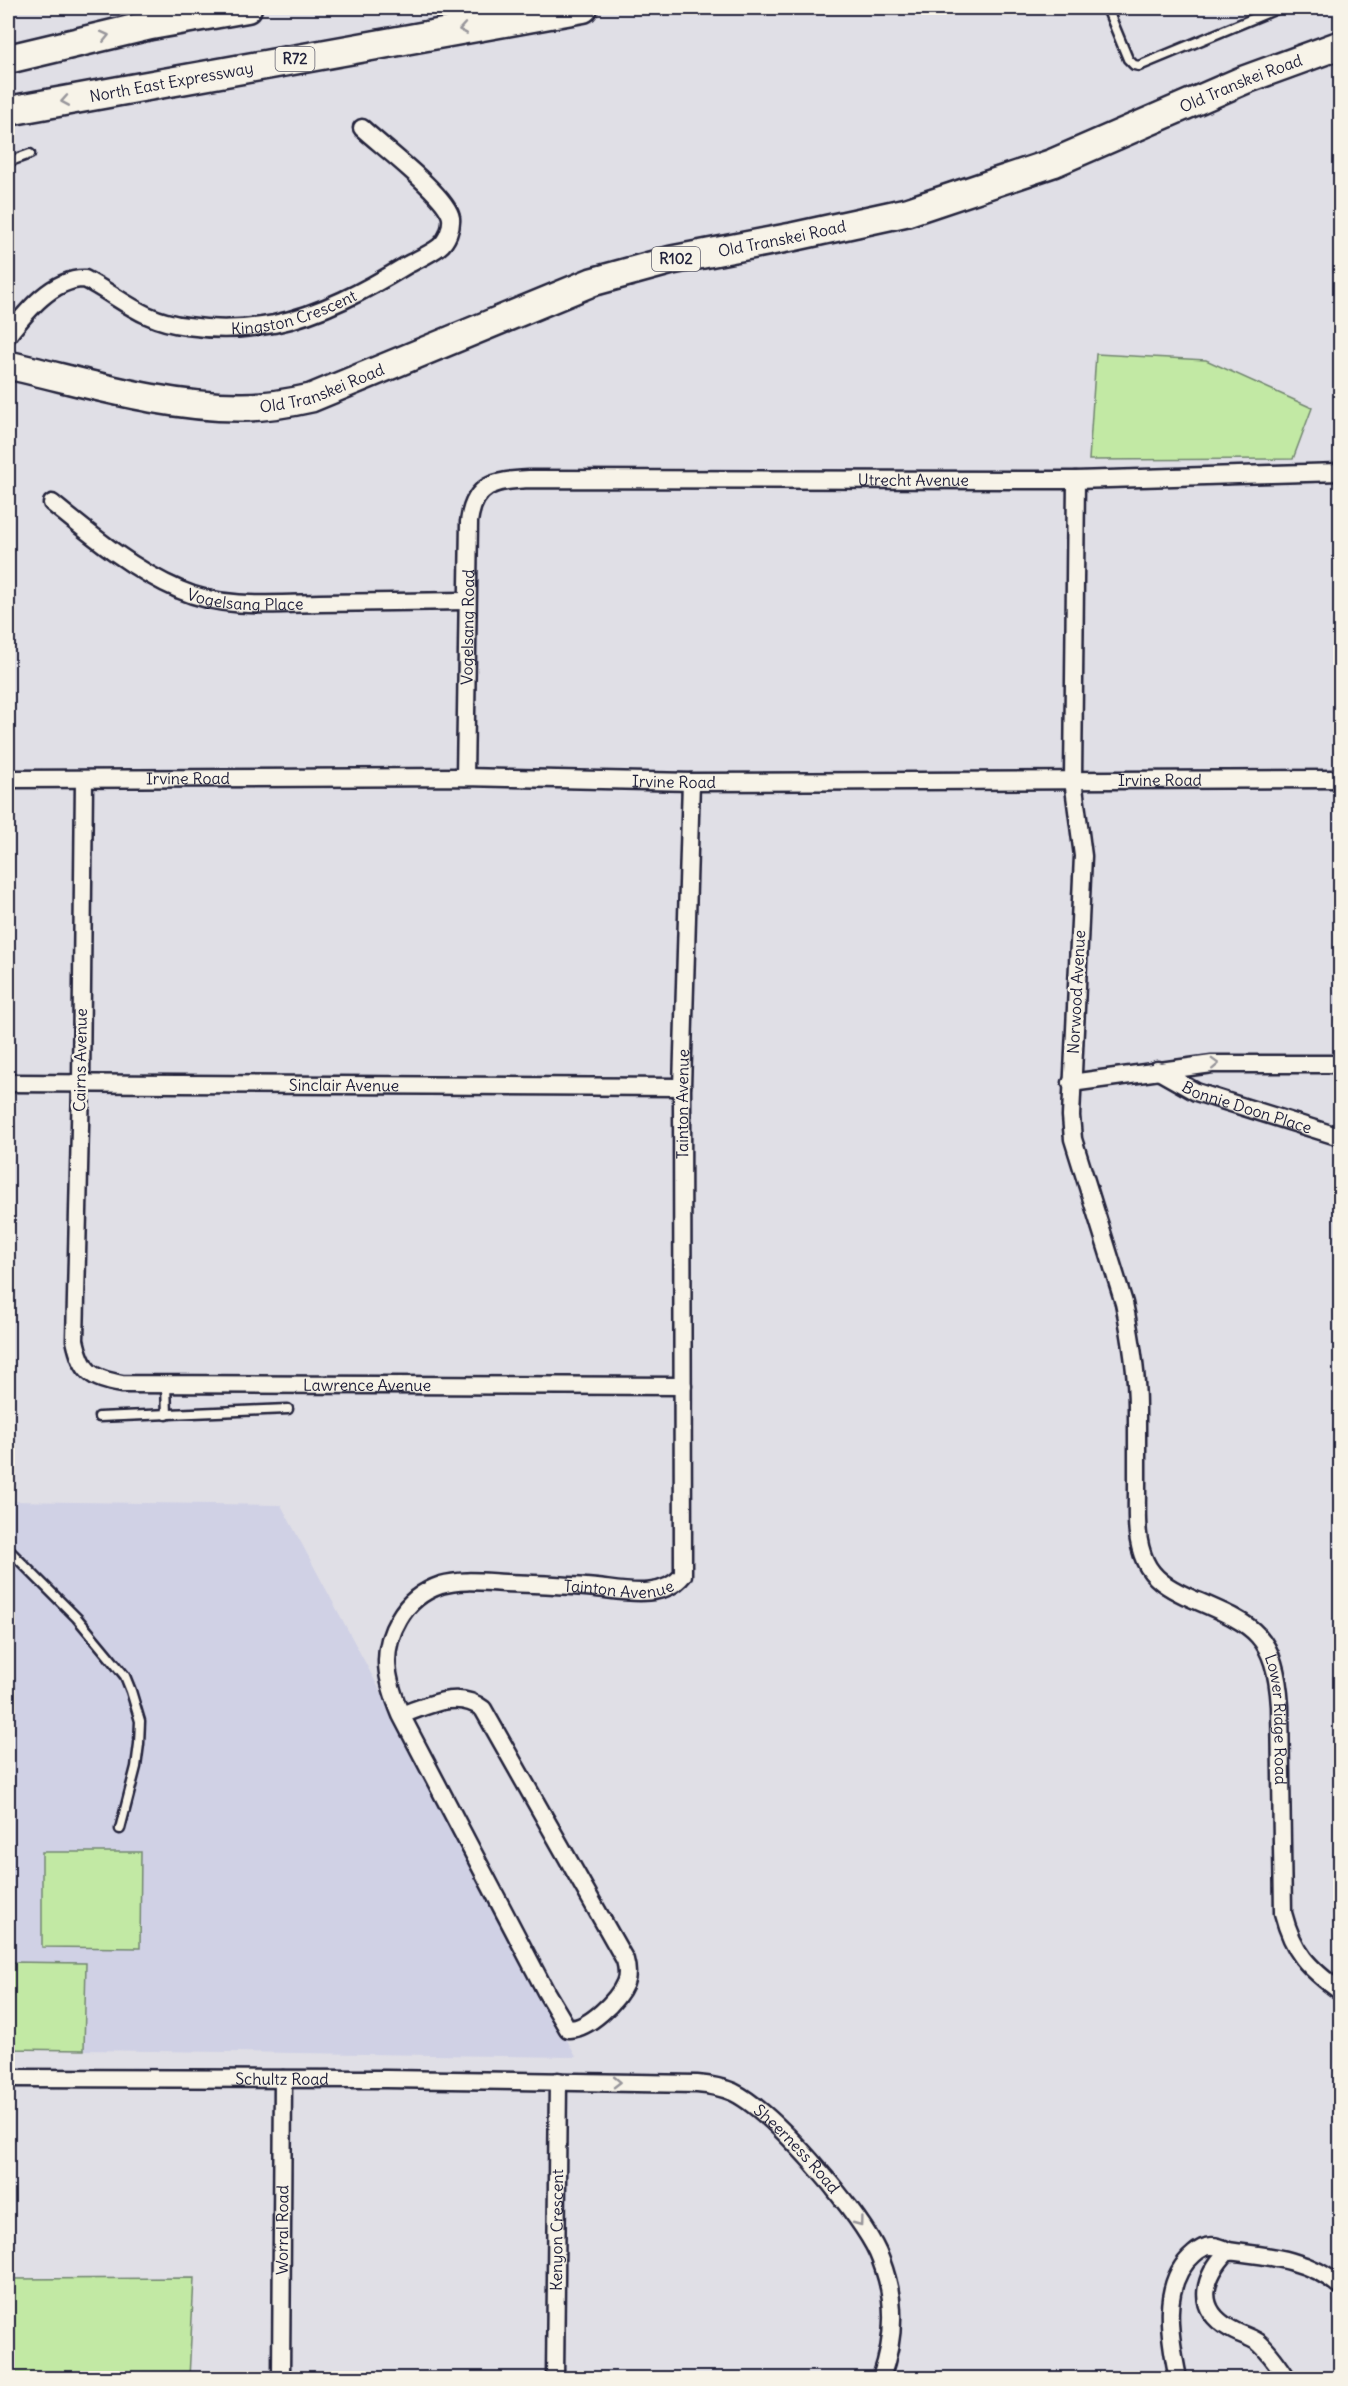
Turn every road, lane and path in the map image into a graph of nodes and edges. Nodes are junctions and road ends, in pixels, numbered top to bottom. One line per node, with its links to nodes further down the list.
1 (206, 8): 6 (highway)
2 (247, 8): 6 (highway)
3 (583, 8): 9 (highway, North East Expressway / R72, one-way to 9)
4 (1107, 8): 5 (lane)
5 (1279, 8)
6 (151, 25): 8 (highway, one-way to 6)
7 (1341, 45): 14 (main road, Old Transkei Road / R102)
8 (8, 59)
9 (8, 111)
10 (362, 128): 13 (street, Kingston Crescent)
11 (30, 154): 12 (lane)
12 (8, 162)
13 (8, 335)
14 (8, 365)
15 (1341, 472): 16 (street, Utrecht Avenue)
16 (1076, 480): 17 (street, Utrecht Avenue); 24 (street, Norwood Avenue)
17 (488, 485): 19 (street, Vogelsang Road)
18 (52, 503): 19 (street, Vogelsang Place)
19 (466, 601): 20 (street, Vogelsang Road)
20 (465, 777): 23 (street, Irvine Road); 25 (street, Irvine Road)
21 (1341, 778): 24 (street, Irvine Road)
22 (8, 779): 23 (street, Irvine Road)
23 (84, 780): 30 (street, Cairns Avenue)
24 (1073, 780): 25 (street, Irvine Road); 29 (street, Norwood Avenue)
25 (691, 782): 31 (street, Tainton Avenue)
26 (1341, 1064): 27 (street, Bonnie Doon Place, one-way to 26)
27 (1157, 1070): 29 (street, Bonnie Doon Place); 32 (street, Bonnie Doon Place)
28 (8, 1083): 30 (street, Sinclair Avenue)
29 (1071, 1083): 39 (street, Norwood Avenue)
30 (81, 1084): 31 (street, Sinclair Avenue); 33 (street, Cairns Avenue)
31 (682, 1087): 35 (street, Tainton Avenue)
32 (1341, 1137)
33 (75, 1340): 34 (street, Lawrence Avenue)
34 (166, 1384): 35 (street, Lawrence Avenue); 37 (lane)
35 (682, 1386): 41 (street, Tainton Avenue)
36 (288, 1409): 37 (lane)
37 (167, 1415): 38 (lane)
38 (99, 1416)
39 (1137, 1496): 43 (street, Lower Ridge Road)
40 (8, 1549): 42 (lane)
41 (401, 1715): 41 (street, Tainton Avenue)
42 (120, 1829)
43 (1341, 1991)
44 (8, 2078): 45 (street, Schultz Road)
45 (283, 2079): 46 (street, Schultz Road); 49 (street, Worral Road)
46 (558, 2082): 50 (street, Kenyon Crescent); 51 (street, Sheerness Road, one-way to 51)
47 (1228, 2251): 48 (street); 52 (street); 53 (street)
48 (1341, 2286)
49 (281, 2379)
50 (555, 2379)
51 (881, 2379)
52 (1178, 2379)
53 (1287, 2379)

